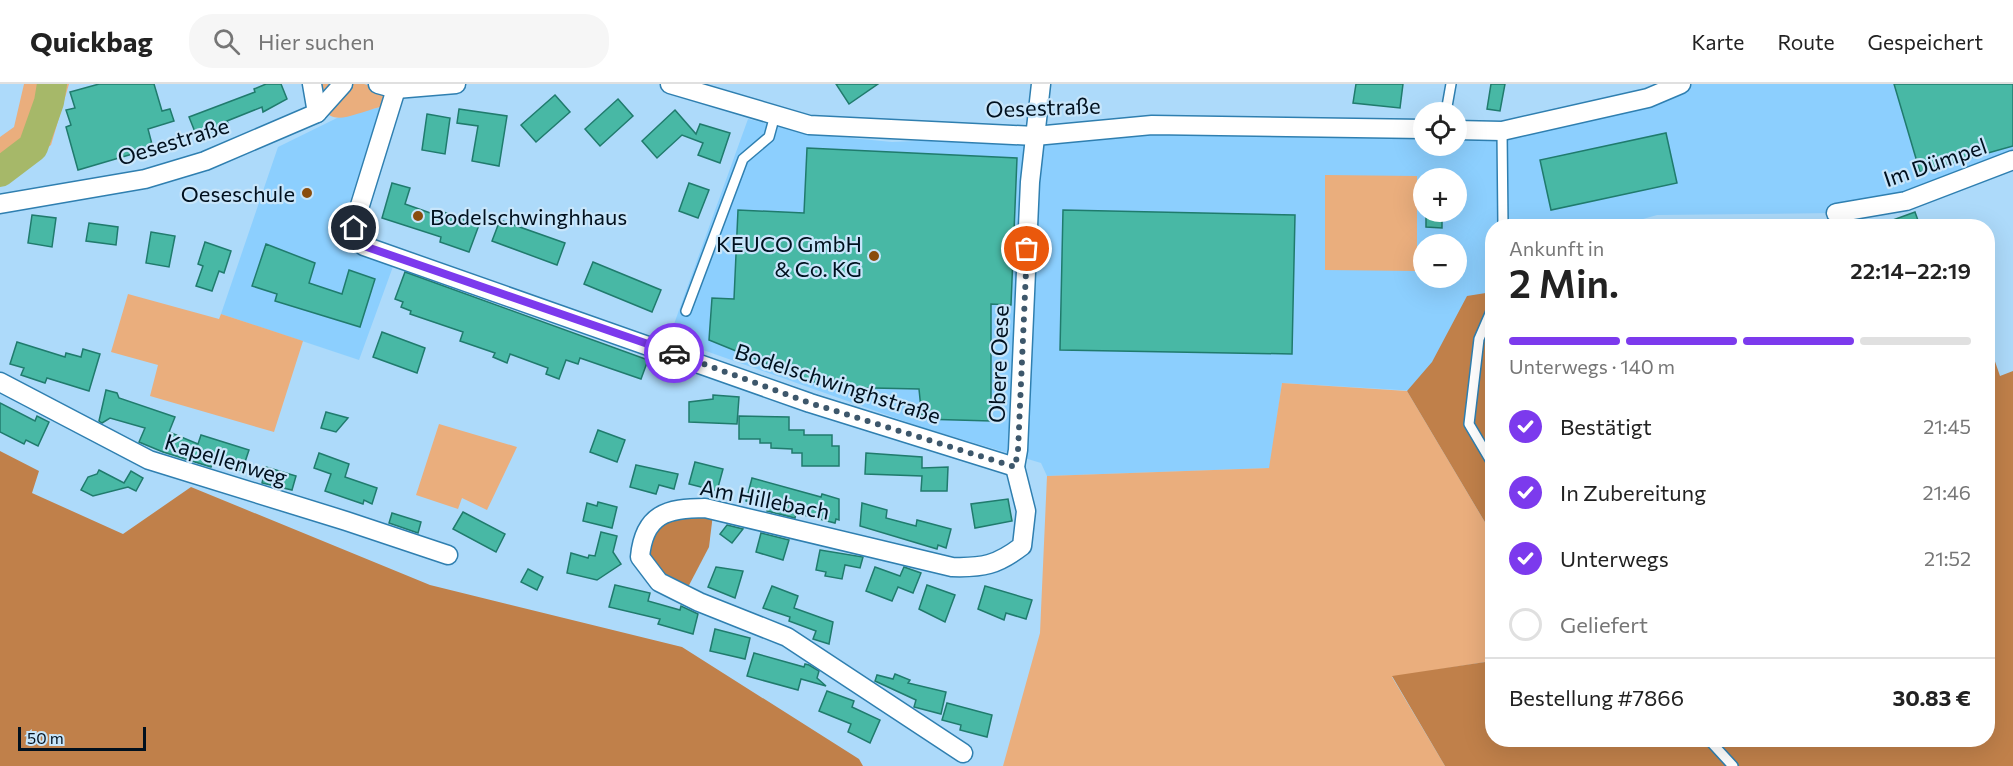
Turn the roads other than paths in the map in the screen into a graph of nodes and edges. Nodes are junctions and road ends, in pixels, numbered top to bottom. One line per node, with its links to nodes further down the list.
1 (312, 84): 10 (street)
2 (342, 84): 10 (street, Oesestraße)
3 (456, 84): 8 (street)
4 (670, 84): 11 (street, Oesestraße)
5 (1041, 84): 15 (street, Obere Oese)
6 (1450, 84): 9 (lane)
7 (1681, 84): 14 (street)
8 (387, 86): 24 (street, Bodelschwinghstraße)
9 (1447, 102)
10 (317, 113): 17 (street, Oesestraße)
11 (775, 115): 15 (street, Oesestraße); 20 (lane)
12 (1413, 129): 15 (street, Oesestraße)
13 (1467, 130): 14 (street)
14 (1502, 130): 19 (lane)
15 (1035, 136): 24 (street, Obere Oese)
16 (2013, 160): 18 (street, Im Dümpel)
17 (0, 204)
18 (1836, 213)
19 (1503, 219)
20 (686, 311)
21 (1485, 325): 23 (lane)
22 (0, 382): 25 (street, Kapellenweg)
23 (1485, 451)
24 (1015, 467): 27 (street, Am Hillebach)
25 (448, 555)
26 (1715, 747): 28 (lane)
27 (963, 753)
28 (1733, 766)

